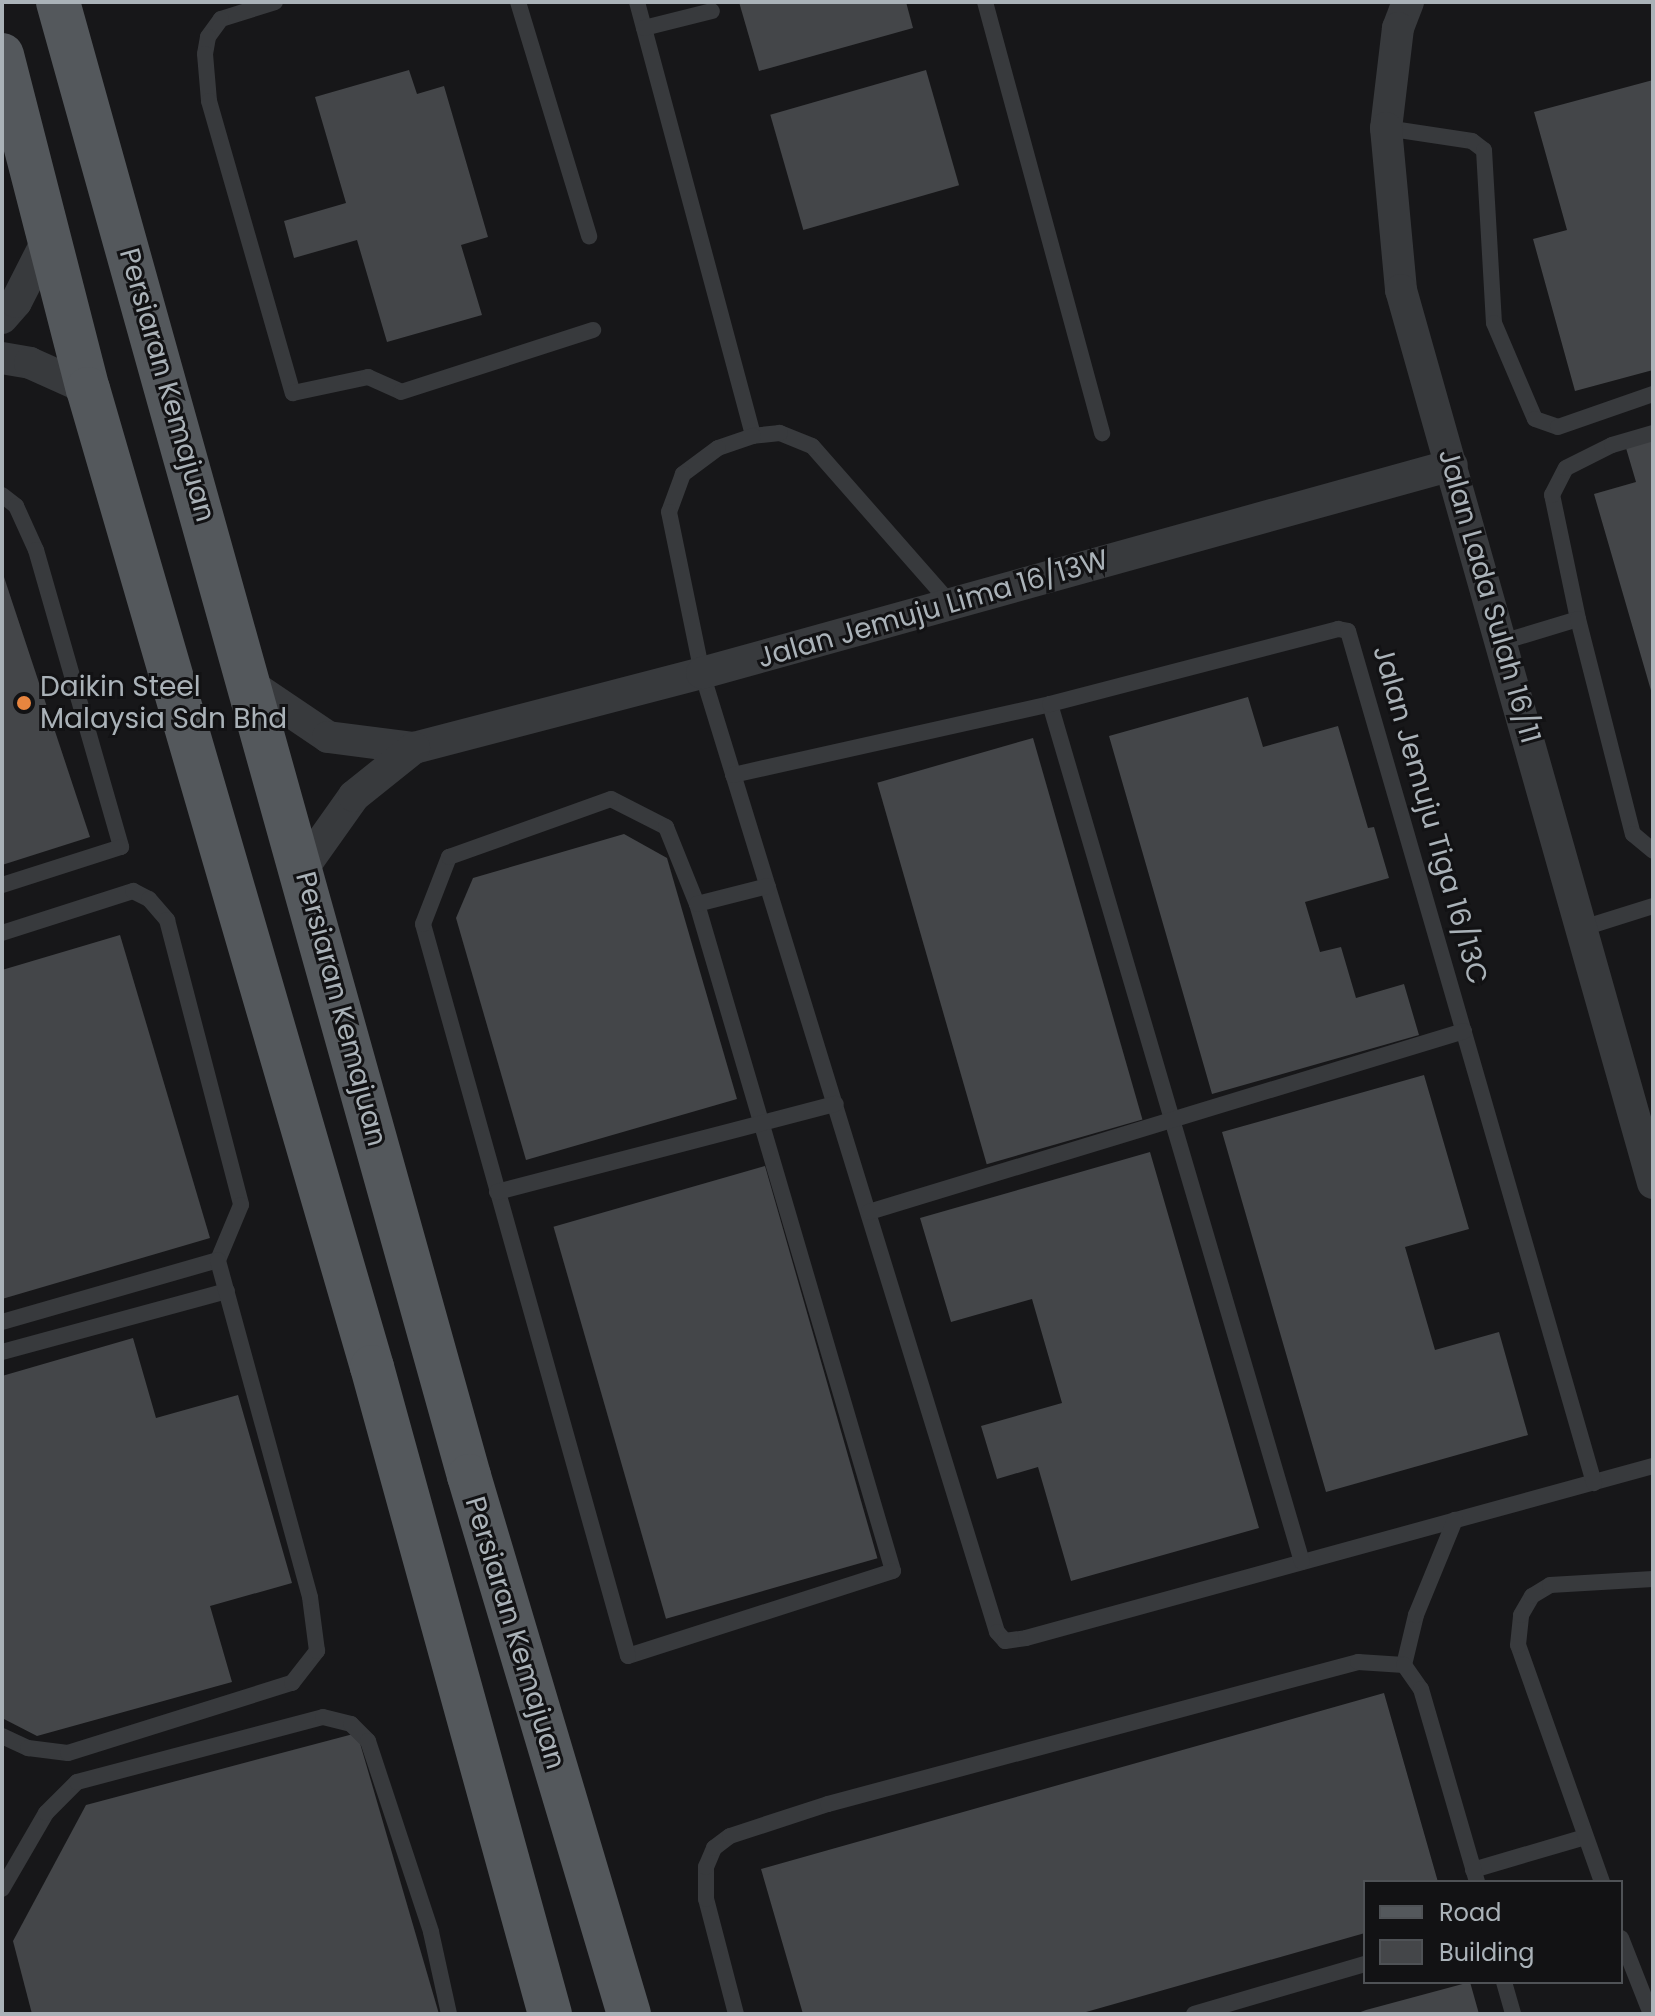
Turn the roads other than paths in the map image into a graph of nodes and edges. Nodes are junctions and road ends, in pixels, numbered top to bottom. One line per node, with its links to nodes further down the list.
1 (58, 2): 27 (main road, Persiaran Kemajuan)
2 (275, 2): 14 (lane)
3 (518, 2): 11 (lane)
4 (637, 2): 8 (lane)
5 (985, 2): 18 (lane)
6 (1408, 2): 10 (street, Jalan Lada Sulah 16/11)
7 (712, 11): 8 (lane)
8 (644, 28): 20 (lane)
9 (2, 55): 12 (main road)
10 (1386, 128): 17 (lane); 21 (street, Jalan Lada Sulah 16/11)
11 (589, 236)
12 (49, 237): 13 (street); 16 (main road)
13 (2, 318)
14 (593, 330)
15 (2, 358): 16 (street)
16 (88, 389): 51 (main road)
17 (1653, 394)
18 (1102, 433)
19 (1653, 433): 24 (lane)
20 (753, 436): 23 (lane); 26 (lane)
21 (1452, 465): 23 (street, Jalan Jemuju Lima 16/13W); 25 (street, Jalan Lada Sulah 16/11)
22 (2, 495): 33 (lane)
23 (951, 604): 26 (street, Jalan Jemuju Lima 16/13W)
24 (1578, 619): 25 (lane); 31 (lane)
25 (1502, 642): 37 (street, Jalan Lada Sulah 16/11)
26 (702, 673): 29 (street, Jalan Jemuju Lima 16/13W); 30 (lane)
27 (251, 685): 29 (street, Jalan Jemuju Lima 16/13W); 32 (main road, Persiaran Kemajuan)
28 (1050, 704): 30 (lane, Jalan Jemuju Tiga 16/13C); 39 (lane, Jalan Jemuju Tiga 16/13C); 41 (lane)
29 (414, 748): 32 (street, Jalan Jemuju Lima 16/13W)
30 (733, 775): 34 (lane)
31 (1653, 851)
32 (303, 868): 49 (main road, Persiaran Kemajuan)
33 (2, 885)
34 (768, 886): 35 (lane); 40 (lane)
35 (697, 904): 42 (lane); 44 (lane)
36 (1653, 906): 37 (lane)
37 (1583, 928): 43 (street, Jalan Lada Sulah 16/11)
38 (2, 933): 46 (lane)
39 (1464, 1031): 41 (lane); 54 (lane, Jalan Jemuju Tiga 16/13C)
40 (836, 1104): 42 (lane); 45 (lane)
41 (1173, 1121): 45 (lane); 57 (lane)
42 (760, 1122): 44 (lane); 44 (lane)
43 (1653, 1183)
44 (497, 1192)
45 (869, 1212): 57 (lane)
46 (218, 1260): 47 (lane); 48 (lane)
47 (227, 1291): 50 (lane); 60 (lane)
48 (2, 1322)
49 (433, 1349): 51 (main road); 53 (main road, Persiaran Kemajuan)
50 (2, 1352)
51 (372, 1367): 55 (main road)
52 (1653, 1466): 54 (lane)
53 (469, 1476): 55 (main road); 70 (main road, Persiaran Kemajuan)
54 (1594, 1483): 56 (lane)
55 (409, 1499): 69 (main road)
56 (1455, 1520): 57 (lane); 59 (lane)
57 (1302, 1562)
58 (1653, 1579): 61 (lane)
59 (1404, 1665): 62 (lane); 71 (lane)
60 (2, 1736)
61 (1585, 1837): 62 (lane); 63 (lane)
62 (1475, 1876)
63 (1601, 1880)
64 (2, 1889): 68 (lane)
65 (1623, 1943): 74 (lane)
66 (1363, 1965): 72 (lane)
67 (1505, 1984): 73 (lane)
68 (449, 2014)
69 (550, 2014)
70 (629, 2014)
71 (736, 2014)
72 (1194, 2014)
73 (1513, 2014)
74 (1651, 2014)

